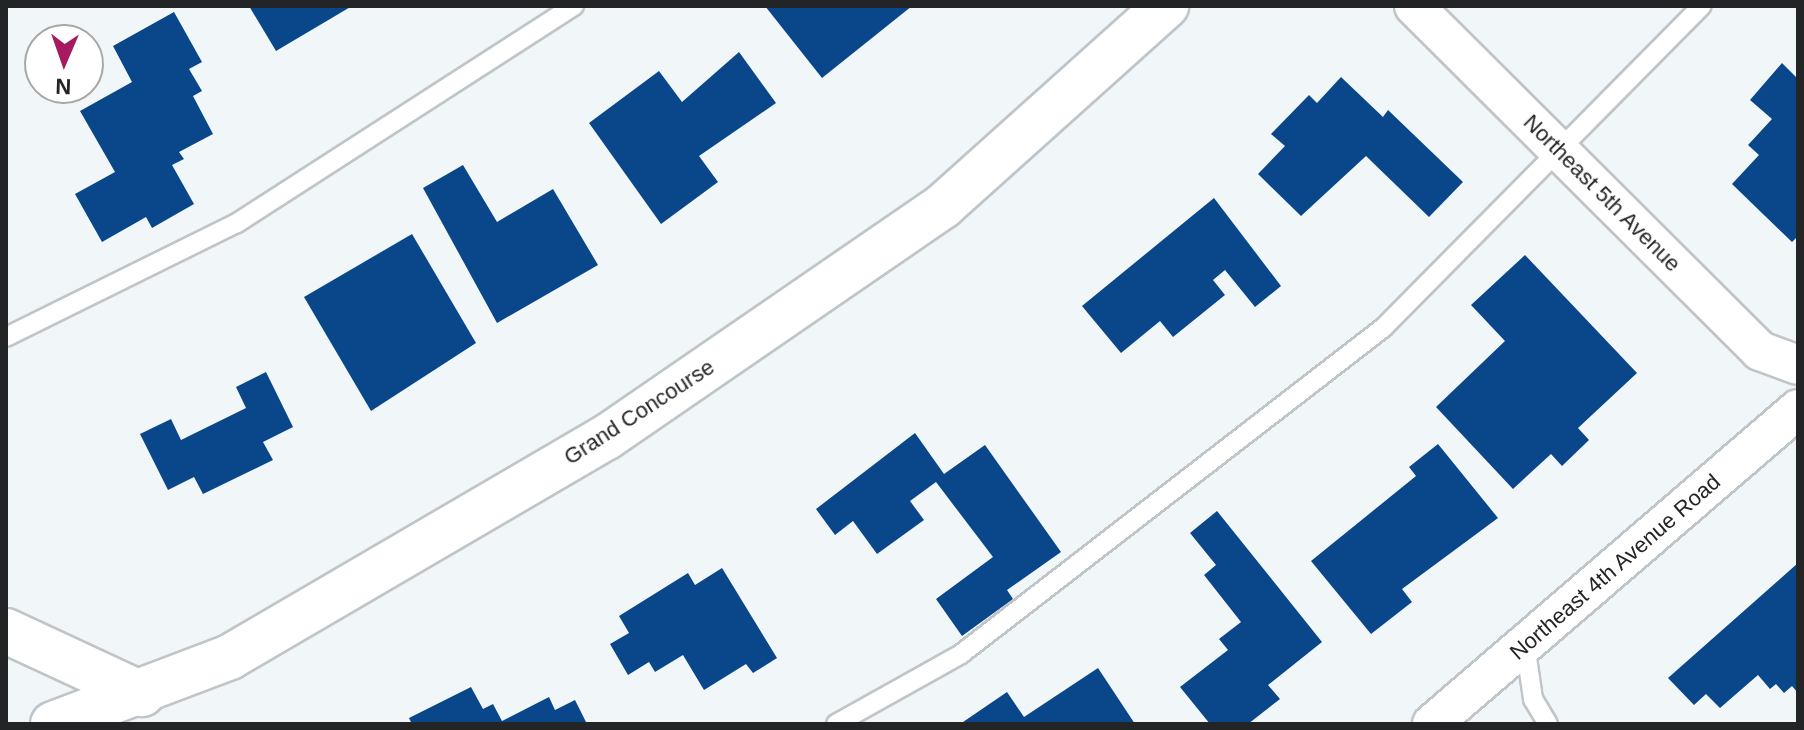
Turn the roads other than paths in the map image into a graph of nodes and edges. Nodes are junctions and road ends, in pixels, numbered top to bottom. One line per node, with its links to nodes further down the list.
1 (574, 6): 6 (lane)
2 (1166, 6): 11 (street, Grand Concourse)
3 (1414, 6): 5 (street, Northeast 5th Avenue)
4 (1702, 6): 5 (lane)
5 (1558, 150): 7 (street, Northeast 5th Avenue); 13 (lane)
6 (6, 337)
7 (1798, 365)
8 (1798, 409): 10 (street, Northeast 4th Avenue Road)
9 (6, 631): 11 (street)
10 (1525, 644): 14 (street, Northeast 4th Avenue Road); 15 (lane)
11 (142, 694): 12 (street, Grand Concourse)
12 (53, 724)
13 (836, 724)
14 (1432, 724)
15 (1548, 724)

